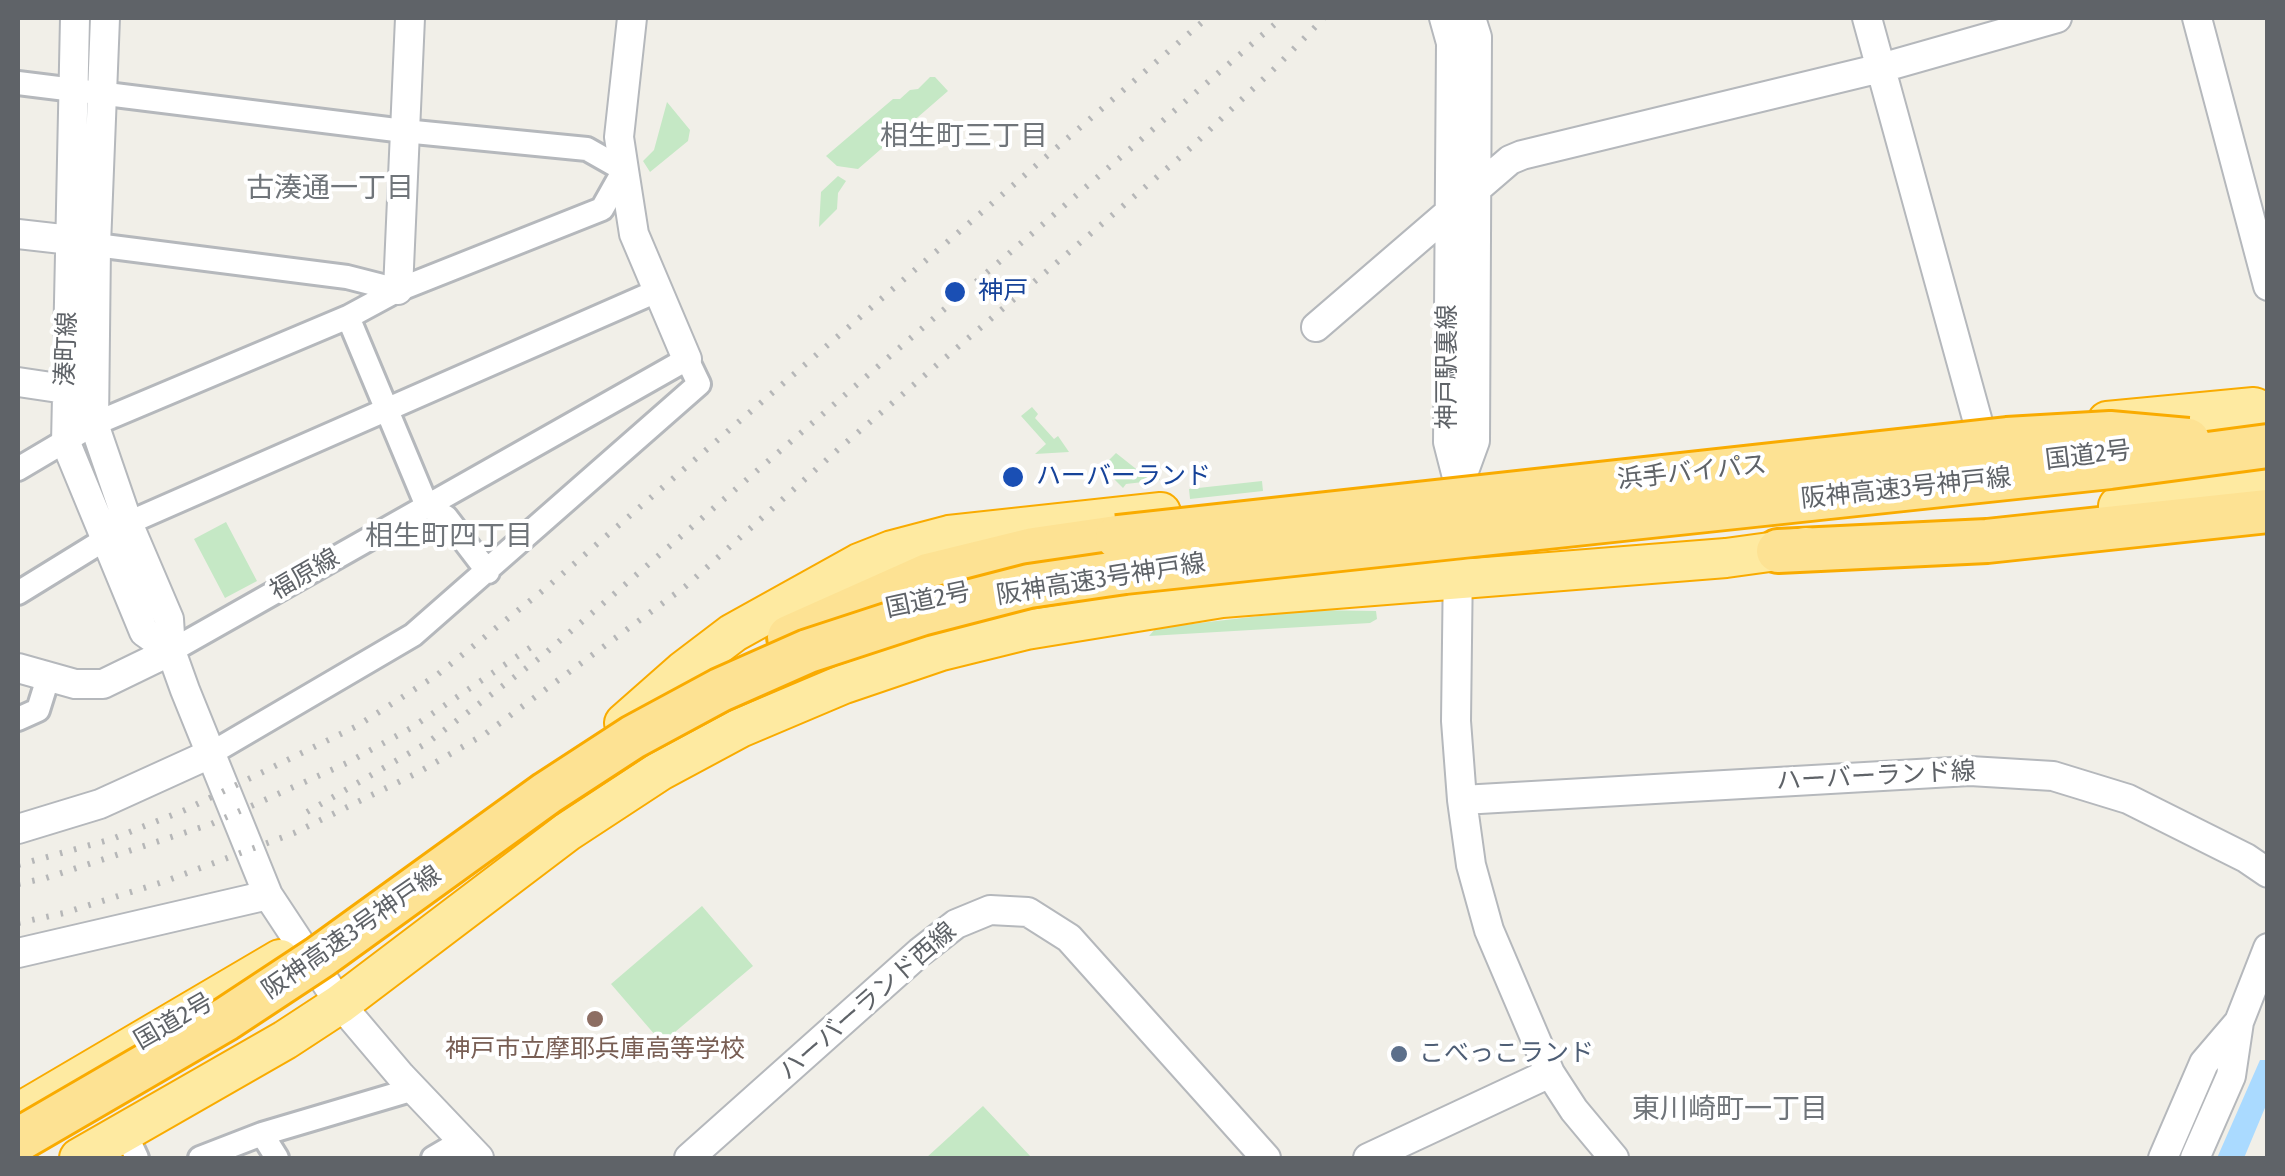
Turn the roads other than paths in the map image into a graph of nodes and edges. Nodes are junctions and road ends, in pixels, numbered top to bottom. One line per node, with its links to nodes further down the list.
1 (76, 18): 12 (street, 湊町線)
2 (106, 18): 13 (street, 湊町線)
3 (410, 18): 14 (street)
4 (632, 18): 15 (street)
5 (1444, 18): 17 (street, 神戸駅裏線)
6 (1472, 18): 16 (street, 神戸駅裏線)
7 (1867, 18): 10 (street)
8 (2056, 18): 10 (street)
9 (2197, 18): 20 (street)
10 (1881, 68): 16 (street); 34 (street)
11 (18, 83): 12 (street)
12 (72, 89): 13 (street); 19 (street, 湊町線)
13 (104, 92): 14 (street); 19 (street, 湊町線)
14 (404, 131): 15 (street); 21 (street)
15 (624, 170): 21 (street); 22 (street)
16 (1478, 188): 17 (street); 38 (street, 神戸駅裏線)
17 (1449, 214): 24 (street); 38 (street, 神戸駅裏線)
18 (18, 234): 19 (street)
19 (83, 242): 21 (street); 27 (street, 湊町線); 30 (street, 湊町線)
20 (2268, 286)
21 (398, 290): 23 (street)
22 (657, 291): 25 (street); 28 (street)
23 (348, 318): 28 (street); 30 (street)
24 (1316, 327)
25 (687, 359): 39 (street, 福原線); 44 (street)
26 (18, 382): 27 (street)
27 (64, 388): 32 (street, 湊町線)
28 (387, 410): 39 (street); 41 (street)
29 (2268, 413): 34 (highway)
30 (94, 424): 32 (street); 41 (street, 湊町線)
31 (2268, 433): 34 (highway, 国道2号)
32 (66, 443): 35 (street); 42 (street, 湊町線)
33 (2268, 449): 47 (highway, 浜手バイパス, bridge); 67 (highway, 阪神高速3号神戸線, bridge)
34 (1986, 450): 38 (highway, 国道2号)
35 (18, 469)
36 (2268, 470): 70 (highway, 阪神高速3号神戸線)
37 (2268, 488): 43 (highway, 国道2号)
38 (1459, 502): 45 (street); 47 (highway, 国道2号); 52 (highway)
39 (427, 506): 44 (street); 48 (street, 福原線)
40 (2268, 514): 43 (highway); 45 (highway)
41 (128, 524): 48 (street, 湊町線)
42 (104, 540): 46 (street); 48 (street, 湊町線)
43 (1778, 551): 45 (highway, 国道2号)
44 (488, 572): 53 (street)
45 (1458, 580): 54 (street); 61 (highway, 国道2号)
46 (18, 592)
47 (790, 637): 52 (highway, 国道2号)
48 (171, 652): 50 (street, 福原線); 53 (street, 湊町線)
49 (18, 668): 50 (street, 福原線)
50 (48, 678): 51 (street)
51 (18, 719)
52 (624, 723): 58 (highway, 国道2号)
53 (210, 754): 55 (street); 57 (street, 湊町線)
54 (1462, 800): 56 (street, ハーバーランド線); 63 (street)
55 (18, 829)
56 (2268, 873)
57 (268, 895): 58 (street, 湊町線); 60 (street)
58 (301, 946): 61 (street, 湊町線); 65 (highway, 国道2号)
59 (2268, 948): 62 (street)
60 (18, 953)
61 (340, 1004): 64 (street); 68 (highway, 国道2号)
62 (2239, 1022): 79 (street); 80 (street)
63 (1550, 1073): 77 (street); 78 (street)
64 (414, 1089): 66 (street); 69 (street)
65 (18, 1113)
66 (262, 1134): 72 (street); 73 (street)
67 (18, 1140)
68 (131, 1145): 71 (highway, 国道2号)
69 (470, 1150): 74 (street)
70 (32, 1158)
71 (79, 1158)
72 (200, 1158)
73 (277, 1158)
74 (433, 1158)
75 (689, 1158): 76 (street, ハーバーランド西線)
76 (1266, 1158)
77 (1368, 1158)
78 (1614, 1158)
79 (2163, 1158)
80 (2195, 1158)

